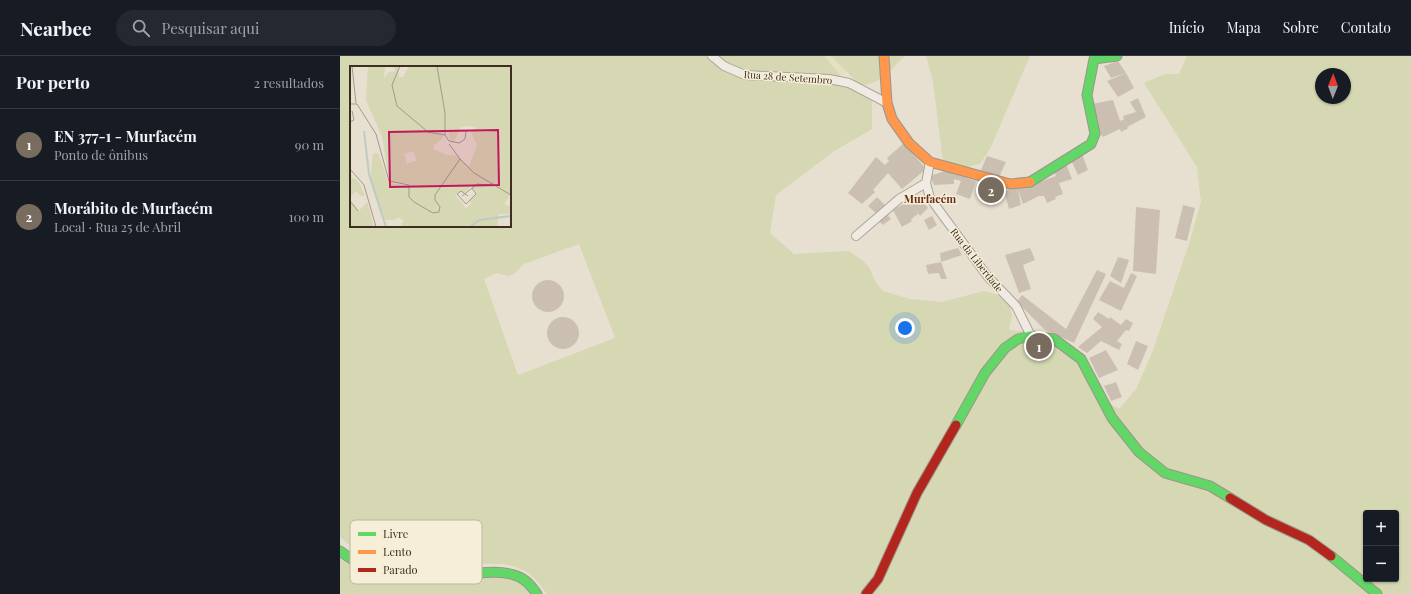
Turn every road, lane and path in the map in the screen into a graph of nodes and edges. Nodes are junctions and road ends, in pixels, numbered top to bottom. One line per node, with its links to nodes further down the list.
1 (712, 56): 4 (street, Rua 28 de Setembro)
2 (884, 56): 4 (main road)
3 (1117, 56): 5 (main road)
4 (887, 103): 5 (main road)
5 (930, 162): 6 (street)
6 (926, 183): 7 (street); 8 (street, Rua da Liberdade)
7 (856, 236)
8 (1031, 336): 13 (main road); 14 (main road)
9 (340, 551): 10 (main road)
10 (350, 560)
11 (482, 575): 12 (main road)
12 (537, 594)
13 (866, 594)
14 (1377, 594)

